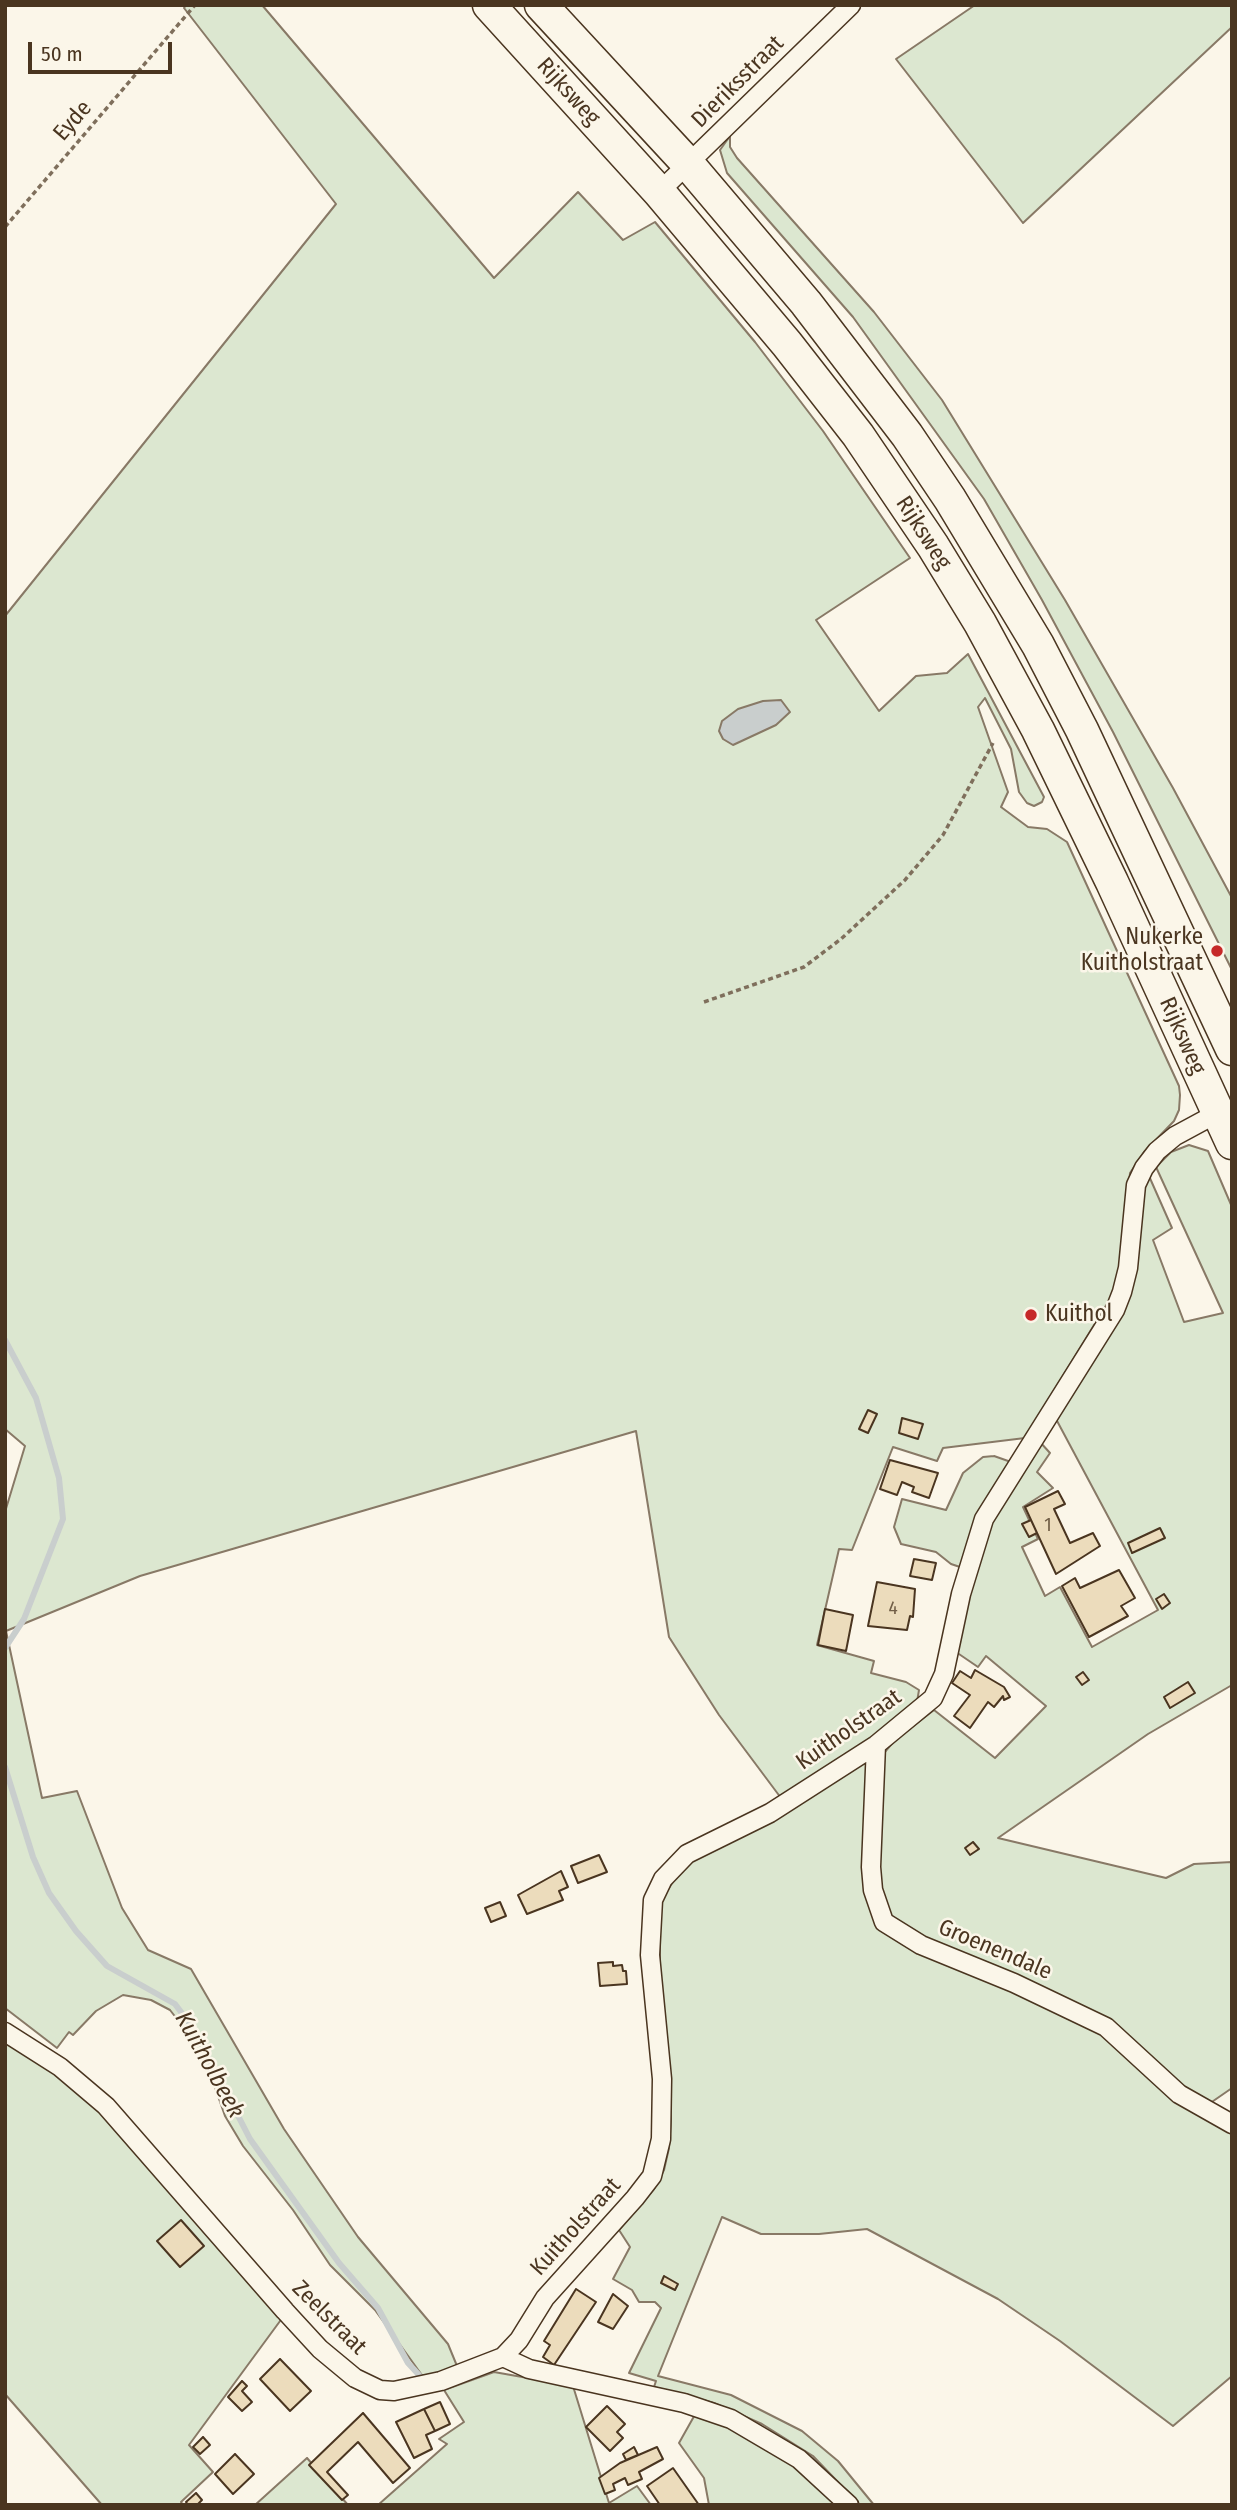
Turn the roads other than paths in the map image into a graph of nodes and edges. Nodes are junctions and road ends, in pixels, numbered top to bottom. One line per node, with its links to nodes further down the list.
1 (489, 5): 5 (highway, Rijksweg)
2 (541, 5): 4 (highway, Rijksweg)
3 (851, 5): 4 (street, Dieriksstraat)
4 (689, 165): 5 (street, Dieriksstraat); 6 (highway, Rijksweg)
5 (659, 192): 7 (highway, Rijksweg)
6 (1232, 1049)
7 (1225, 1109): 8 (highway, Rijksweg); 9 (street, Kuitholstraat)
8 (1232, 1143)
9 (876, 1745): 11 (street, Groenendale); 12 (street, Kuitholstraat)
10 (5, 2032): 12 (street, Zeelstraat)
11 (1232, 2124)
12 (503, 2357): 13 (street)
13 (849, 2505)

